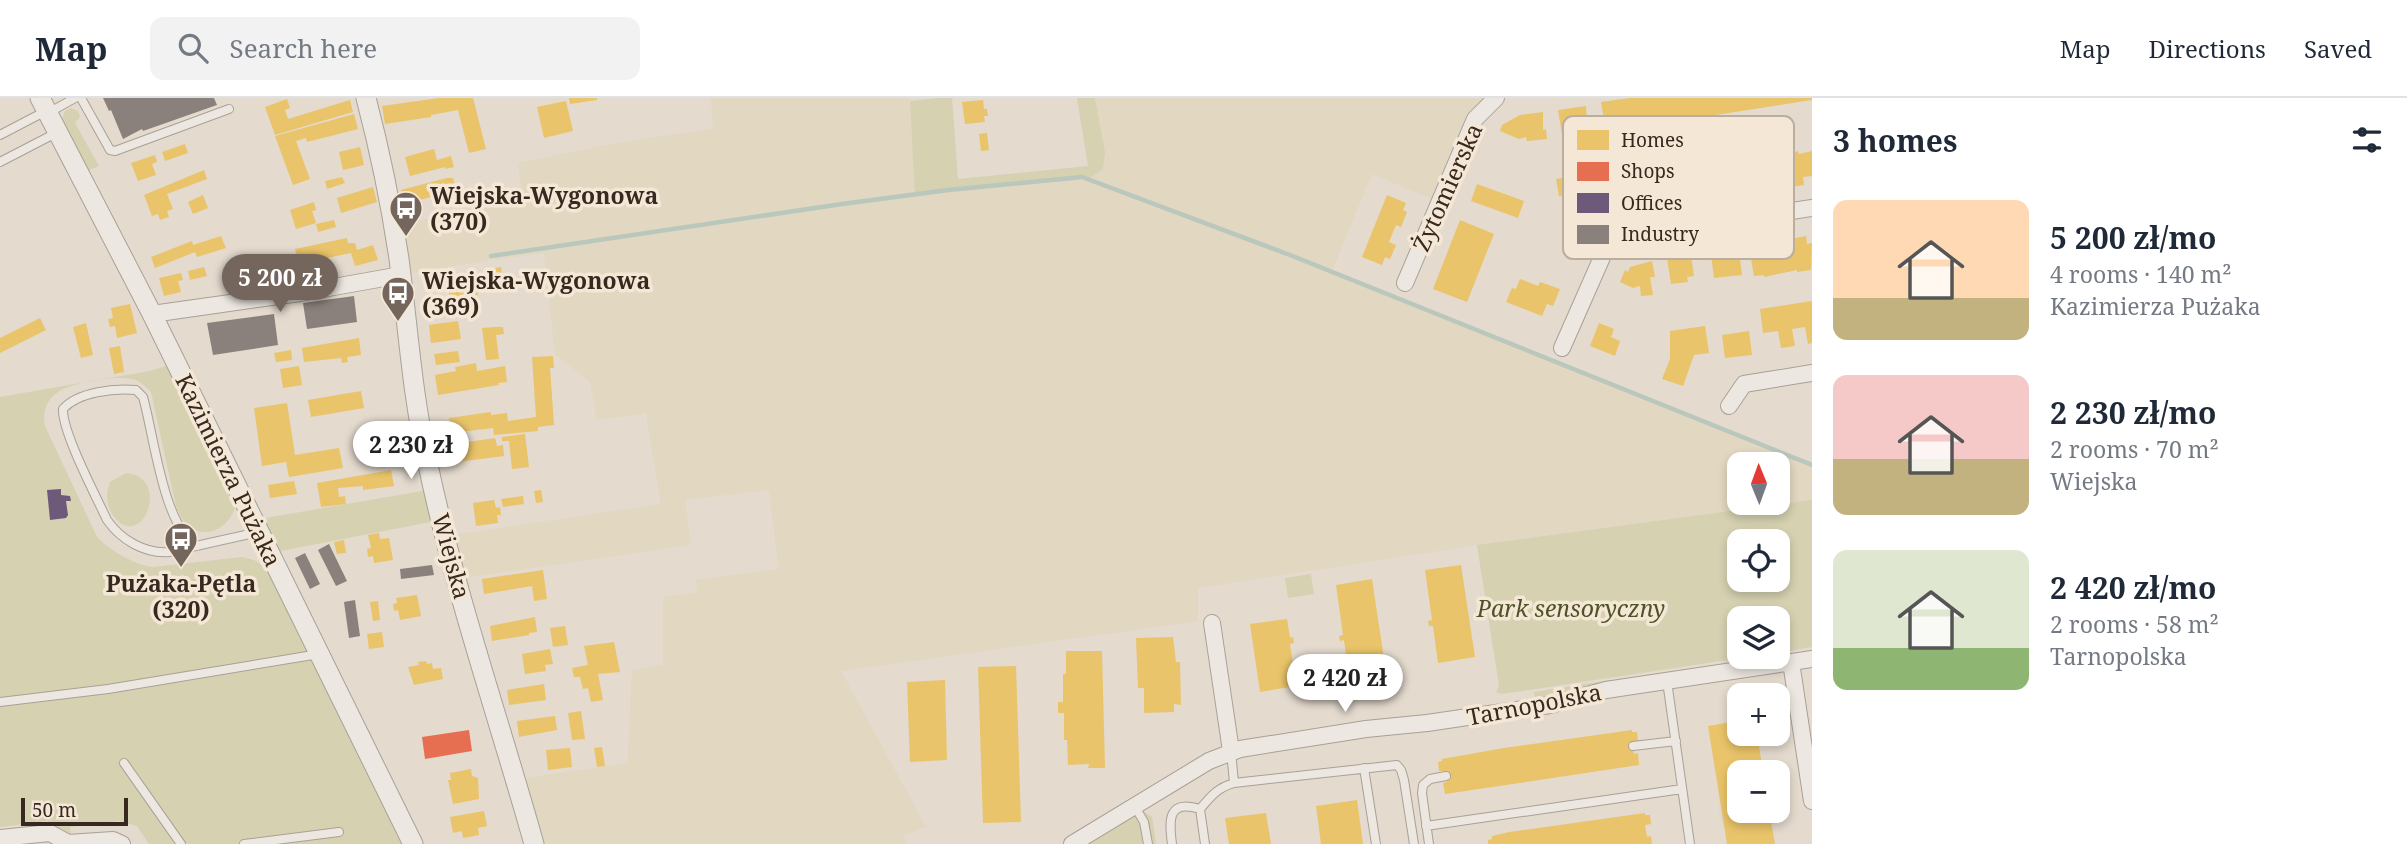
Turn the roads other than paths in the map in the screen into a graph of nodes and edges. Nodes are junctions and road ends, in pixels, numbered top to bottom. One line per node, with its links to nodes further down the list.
1 (75, 98): 5 (lane)
2 (81, 98): 6 (lane)
3 (366, 98): 13 (street, Wiejska)
4 (1496, 98): 14 (street, Żytomierska)
5 (45, 107): 7 (street, Kazimierza Pużaka); 8 (lane)
6 (229, 109)
7 (58, 132): 9 (lane); 15 (street, Kazimierza Pużaka)
8 (0, 135)
9 (0, 162)
10 (1812, 208): 11 (street)
11 (1794, 211)
12 (1601, 259): 16 (street)
13 (401, 275): 15 (street); 45 (street, Wiejska)
14 (1405, 283)
15 (152, 314): 19 (street, Kazimierza Pużaka)
16 (1562, 348)
17 (1812, 373): 18 (street)
18 (1729, 406)
19 (260, 532): 20 (lane); 22 (street, Kazimierza Pużaka)
20 (197, 546): 20 (lane)
21 (1212, 623): 29 (street)
22 (319, 654): 26 (lane); 44 (street, Kazimierza Pużaka)
23 (1812, 659): 24 (street, Tarnopolska)
24 (1791, 662): 25 (street, Tarnopolska); 35 (street)
25 (1667, 681): 27 (lane); 29 (street, Tarnopolska)
26 (0, 702)
27 (1676, 741): 28 (lane); 34 (lane)
28 (1633, 746)
29 (1231, 751): 33 (lane); 36 (street, Tarnopolska)
30 (124, 763): 42 (lane)
31 (1364, 768): 33 (lane); 50 (lane); 51 (lane)
32 (1446, 776): 38 (lane)
33 (1234, 783): 37 (lane)
34 (1682, 789): 38 (lane); 53 (lane)
35 (1812, 801)
36 (1134, 805): 46 (street, Tarnopolska); 47 (lane)
37 (1200, 810): 48 (lane); 49 (lane)
38 (1426, 827): 52 (lane)
39 (339, 832): 43 (lane)
40 (0, 838): 41 (street)
41 (122, 844)
42 (181, 844)
43 (244, 844)
44 (413, 844)
45 (534, 844)
46 (1072, 844)
47 (1148, 844)
48 (1172, 844)
49 (1205, 844)
50 (1376, 844)
51 (1414, 844)
52 (1429, 844)
53 (1690, 844)

